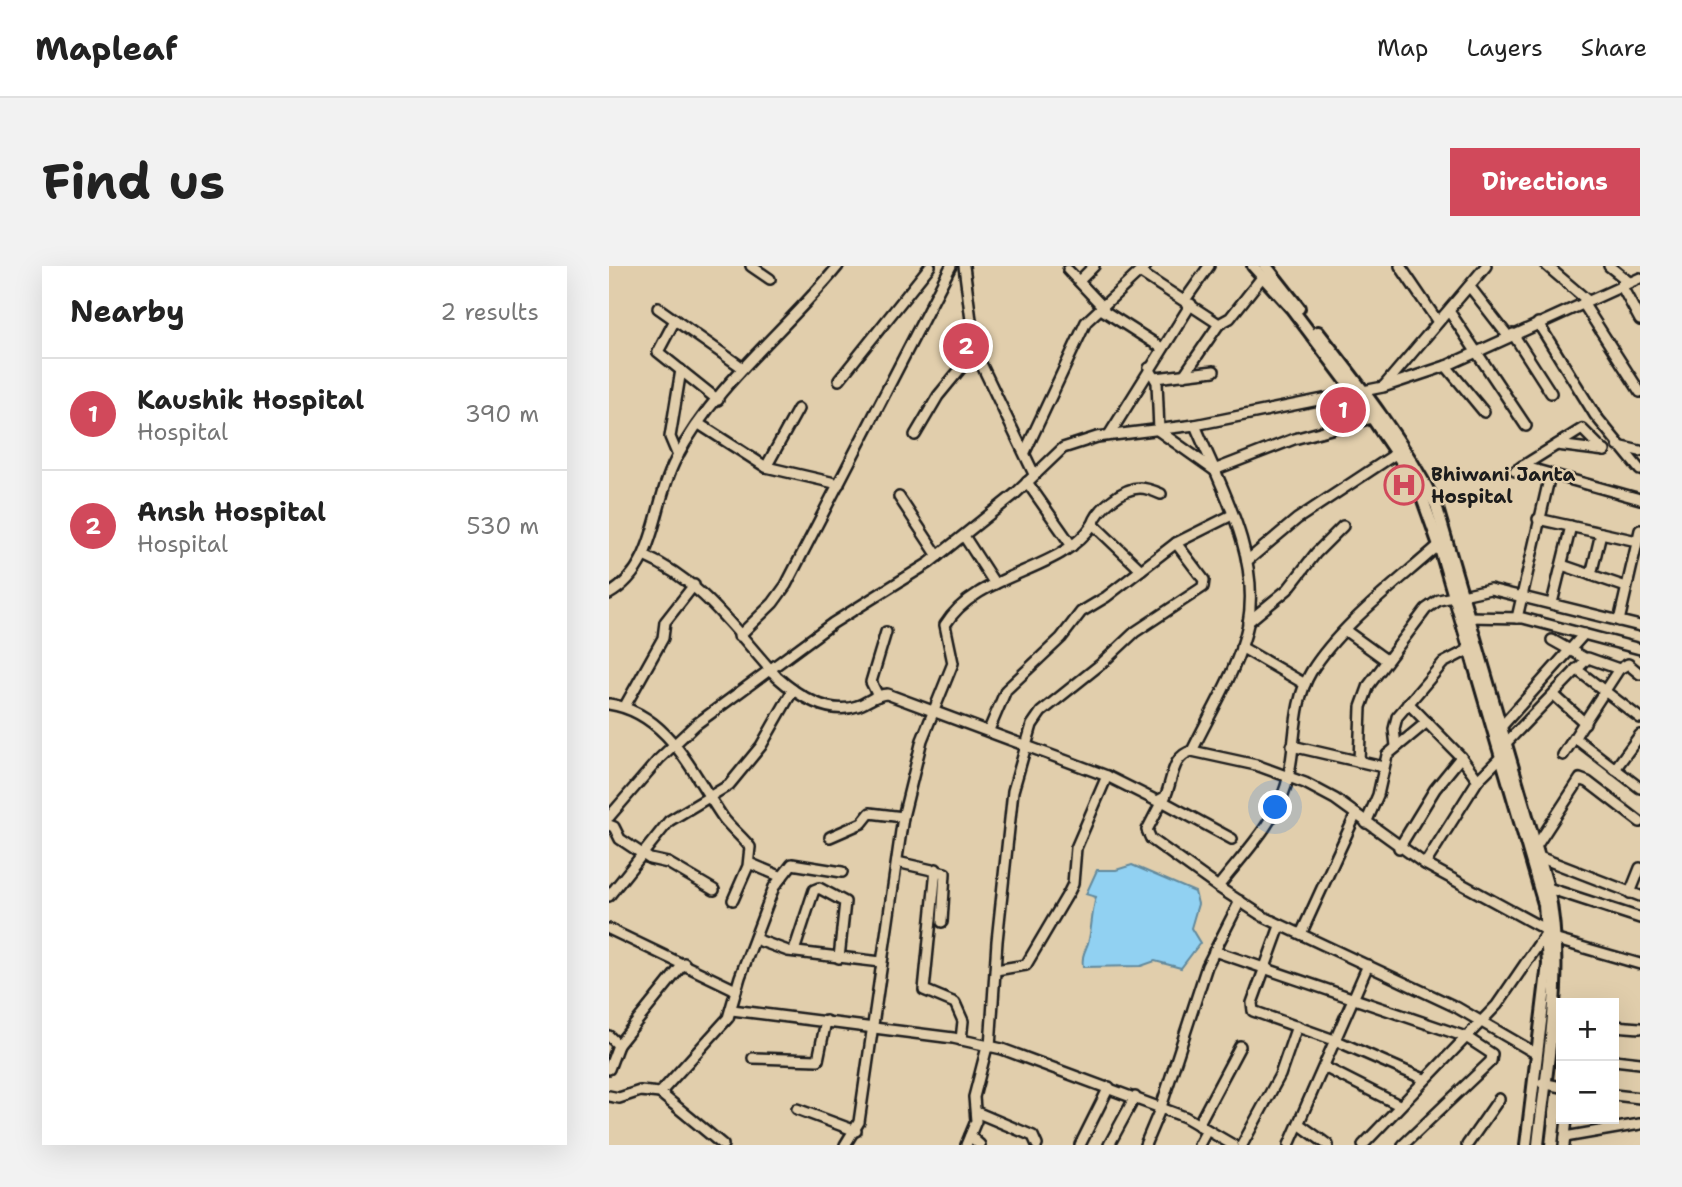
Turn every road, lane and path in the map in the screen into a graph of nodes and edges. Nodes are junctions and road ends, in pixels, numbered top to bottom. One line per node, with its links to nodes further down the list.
1 (751, 266): 18 (street)
2 (838, 266): 37 (street)
3 (930, 266): 43 (street)
4 (951, 266): 70 (street)
5 (964, 266): 34 (street)
6 (1094, 266): 19 (street)
7 (1209, 266): 22 (street)
8 (1253, 266): 16 (main road)
9 (1400, 266): 29 (street)
10 (1471, 266): 15 (street)
11 (1548, 266): 23 (street)
12 (1609, 266): 20 (street)
13 (1144, 269): 22 (street); 25 (street)
14 (1068, 270): 19 (street)
15 (1483, 270): 21 (street)
16 (1265, 271): 31 (street); 46 (main road)
17 (1640, 278): 20 (street)
18 (770, 279)
19 (1079, 281): 25 (street)
20 (1625, 284): 23 (street); 28 (street)
21 (1470, 287): 26 (street); 32 (street)
22 (1188, 302): 31 (street); 33 (street)
23 (1586, 302): 30 (street); 45 (street)
24 (659, 308): 27 (street)
25 (1102, 308): 33 (street); 62 (street)
26 (1449, 311): 29 (street); 35 (street)
27 (675, 320): 37 (street); 39 (street)
28 (1640, 320)
29 (1438, 322): 44 (street)
30 (1538, 323): 32 (street); 59 (street)
31 (1219, 324): 41 (street)
32 (1511, 335): 35 (street); 47 (street)
33 (1162, 348): 38 (street)
34 (975, 351): 56 (street); 62 (street)
35 (1476, 352): 36 (street); 54 (street)
36 (1446, 366): 44 (street); 50 (street)
37 (743, 368): 48 (street)
38 (1149, 368): 42 (street); 57 (street)
39 (681, 370): 48 (street); 64 (street)
40 (1214, 372): 41 (street)
41 (1184, 375): 42 (street)
42 (1156, 378): 55 (street)
43 (839, 380)
44 (1383, 387): 46 (street)
45 (1640, 392)
46 (1361, 393): 51 (main road); 53 (street); 96 (main road)
47 (1551, 394)
48 (718, 400): 52 (street)
49 (798, 409): 65 (street)
50 (1484, 412)
51 (1371, 418): 63 (main road); 66 (street)
52 (699, 424): 64 (street); 65 (street)
53 (1195, 425): 55 (street); 66 (street)
54 (1526, 426)
55 (1159, 430): 57 (street); 66 (street)
56 (915, 435)
57 (1109, 435): 69 (street)
58 (1557, 445): 60 (street); 60 (street); 68 (street)
59 (1619, 446): 60 (street); 61 (street); 67 (street)
60 (1604, 451)
61 (1640, 451)
62 (1025, 452): 69 (street)
63 (1397, 453): 84 (main road); 88 (street)
64 (678, 456): 86 (street)
65 (766, 467): 70 (street)
66 (1214, 470): 74 (street)
67 (1640, 470)
68 (1550, 475): 73 (street); 75 (street)
69 (1030, 478): 81 (street); 85 (street)
70 (839, 484): 107 (street)
71 (1161, 494): 76 (street)
72 (899, 497): 87 (street)
73 (1640, 499)
74 (1232, 515): 83 (street); 88 (street)
75 (1538, 519): 78 (street); 97 (street)
76 (1093, 524): 85 (street); 90 (street)
77 (1343, 526): 102 (street)
78 (1571, 526): 80 (street); 89 (street)
79 (1640, 530): 82 (street)
80 (1601, 533): 82 (street); 91 (street)
81 (964, 536): 87 (street); 92 (street)
82 (1637, 541): 94 (street)
83 (1176, 543): 90 (street); 137 (street)
84 (1439, 545): 96 (main road); 104 (street)
85 (1072, 546): 92 (street)
86 (644, 556): 93 (street); 95 (street)
87 (938, 556): 115 (street)
88 (1247, 561): 102 (street)
89 (1562, 565): 91 (street); 98 (street)
90 (1141, 570): 132 (street)
91 (1591, 575): 94 (street)
92 (995, 584): 127 (street)
93 (694, 585): 107 (street); 126 (street)
94 (1626, 587): 101 (street)
95 (609, 594)
96 (1457, 596): 97 (street); 99 (main road); 111 (main road); 114 (street)
97 (1521, 597): 98 (street); 100 (street)
98 (1552, 603): 101 (street)
99 (1467, 617): 100 (street); 131 (main road)
100 (1517, 618): 106 (street)
101 (1619, 621): 103 (street)
102 (1248, 622): 109 (street)
103 (1640, 626)
104 (1346, 631): 114 (street); 119 (street)
105 (886, 632): 123 (street)
106 (1584, 634): 110 (street); 112 (street)
107 (740, 636): 115 (street)
108 (1552, 640): 112 (street)
109 (1241, 647): 119 (street); 140 (street)
110 (1640, 649)
111 (1468, 650): 124 (street); 143 (main road)
112 (1571, 651): 113 (street); 131 (street)
113 (1586, 659): 116 (street); 117 (street)
114 (1386, 660): 144 (street)
115 (770, 669): 120 (street); 136 (street)
116 (1576, 669): 121 (street); 122 (street)
117 (1619, 669): 118 (street); 121 (street)
118 (1640, 674)
119 (1305, 684): 138 (street)
120 (793, 690): 123 (street); 151 (street)
121 (1605, 693): 128 (street); 130 (street)
122 (1554, 695): 130 (street); 135 (street)
123 (878, 696): 127 (street)
124 (1408, 703): 129 (street); 139 (street)
125 (609, 704): 126 (street)
126 (625, 706): 136 (street)
127 (932, 711): 132 (street); 155 (street)
128 (1640, 718)
129 (1427, 722): 139 (street); 142 (street)
130 (1585, 723): 134 (street)
131 (1501, 727): 135 (main road)
132 (989, 730): 137 (street)
133 (1640, 735): 146 (street)
134 (1575, 738): 141 (street); 146 (street)
135 (1506, 743): 162 (main road)
136 (674, 744): 151 (street); 154 (street)
137 (1025, 745): 147 (street); 195 (street)
138 (1292, 746): 144 (street); 148 (street)
139 (1396, 746): 145 (street)
140 (1192, 751): 148 (street); 152 (street)
141 (1563, 755)
142 (1461, 757): 149 (street); 161 (street)
143 (1501, 757): 149 (street); 183 (main road)
144 (1359, 762): 145 (street)
145 (1383, 767): 157 (street)
146 (1615, 769): 150 (street)
147 (1107, 776): 152 (street); 195 (street)
148 (1288, 777): 153 (street); 171 (street)
149 (1478, 780): 166 (street)
150 (1640, 788)
151 (709, 795): 163 (street); 165 (street)
152 (1162, 801): 160 (street); 171 (street)
153 (1356, 814): 157 (street); 184 (street)
154 (609, 817)
155 (903, 817): 159 (street); 164 (street)
156 (1640, 822): 162 (street)
157 (1366, 823): 161 (street)
158 (609, 825): 163 (street)
159 (829, 837)
160 (1232, 839)
161 (1399, 848): 166 (street)
162 (1538, 851): 172 (main road); 174 (street)
163 (642, 852): 173 (street); 175 (street)
164 (897, 862): 168 (street); 190 (street)
165 (749, 863): 170 (street); 177 (street)
166 (1425, 864): 183 (street)
167 (1640, 868): 174 (street)
168 (936, 869): 180 (street); 209 (street)
169 (842, 872): 170 (street)
170 (782, 877): 185 (street)
171 (1218, 887): 178 (street)
172 (1548, 888): 179 (street); 186 (main road)
173 (714, 890)
174 (1630, 893): 176 (street)
175 (609, 896)
176 (1640, 896)
177 (733, 900)
178 (1240, 901): 181 (street); 188 (street)
179 (1640, 918)
180 (942, 922)
181 (1280, 926): 184 (street); 194 (street)
182 (609, 929): 191 (street)
183 (1548, 931): 186 (street); 202 (street); 214 (main road)
184 (1301, 934): 193 (street)
185 (755, 939): 187 (street); 196 (street)
186 (1557, 940): 192 (street); 198 (main road)
187 (794, 951): 189 (street); 189 (street)
188 (1214, 951): 194 (street); 232 (street)
189 (839, 958): 190 (street)
190 (881, 962): 205 (street)
191 (684, 963): 196 (street); 211 (street)
192 (1640, 964)
193 (1368, 965): 197 (street); 202 (street)
194 (1265, 969): 197 (street); 203 (street)
195 (996, 970): 213 (street)
196 (736, 990): 199 (street)
197 (1355, 998): 208 (street); 210 (street)
198 (1556, 998)
199 (732, 1010): 200 (street); 225 (street)
200 (826, 1021): 205 (street); 216 (street)
201 (1556, 1021): 214 (main road)
202 (1482, 1022): 208 (street); 214 (street)
203 (1297, 1026): 210 (street); 250 (street)
204 (1619, 1026): 206 (street)
205 (873, 1027): 209 (street); 238 (street)
206 (1640, 1028)
207 (609, 1036): 211 (street)
208 (1466, 1037): 221 (street); 254 (street)
209 (961, 1040): 213 (street)
210 (1337, 1041): 219 (street); 221 (street)
211 (618, 1045): 220 (street)
212 (1240, 1046): 237 (street)
213 (989, 1047): 224 (street); 234 (street)
214 (1543, 1053): 215 (street); 222 (main road)
215 (1556, 1053)
216 (753, 1058)
217 (1619, 1061): 218 (street)
218 (1640, 1063)
219 (1325, 1068): 231 (street); 235 (street)
220 (609, 1069)
221 (1423, 1079): 231 (street)
222 (1539, 1081): 223 (street); 256 (main road); 257 (main road)
223 (1556, 1086)
224 (1109, 1087): 228 (street); 245 (street)
225 (660, 1093): 226 (street); 241 (street)
226 (609, 1096)
227 (1619, 1096): 229 (street)
228 (1135, 1097): 232 (street); 246 (street)
229 (1640, 1098)
230 (1499, 1099): 255 (street)
231 (1399, 1105): 253 (street)
232 (1161, 1107): 237 (street); 247 (street)
233 (797, 1109): 238 (street)
234 (976, 1112): 239 (street); 244 (street)
235 (1299, 1124): 251 (street); 252 (street)
236 (1640, 1124): 240 (street)
237 (1202, 1127): 248 (street); 249 (street)
238 (856, 1131): 242 (street)
239 (968, 1141): 243 (street)
240 (1564, 1141)
241 (723, 1145)
242 (845, 1145)
243 (980, 1145)
244 (1037, 1145)
245 (1080, 1145)
246 (1109, 1145)
247 (1145, 1145)
248 (1199, 1145)
249 (1233, 1145)
250 (1242, 1145)
251 (1289, 1145)
252 (1328, 1145)
253 (1363, 1145)
254 (1403, 1145)
255 (1467, 1145)
256 (1526, 1145)
257 (1538, 1145)

